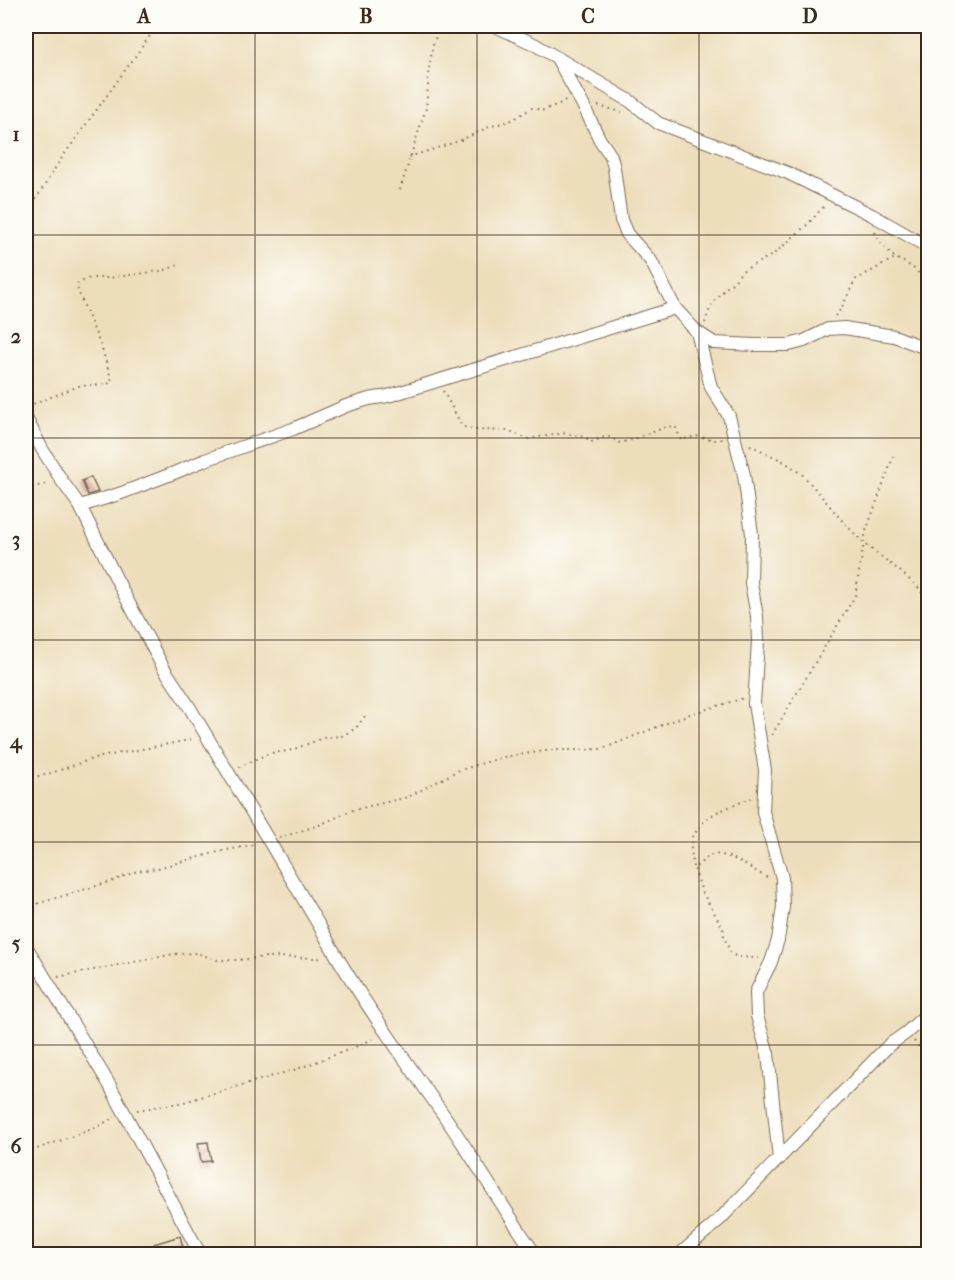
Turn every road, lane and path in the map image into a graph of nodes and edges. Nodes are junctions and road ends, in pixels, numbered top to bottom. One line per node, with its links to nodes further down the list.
1 (157, 26): 11 (path)
2 (440, 26): 7 (path)
3 (495, 26): 4 (street)
4 (557, 58): 5 (street); 6 (street)
5 (580, 100): 6 (path); 7 (path); 16 (street)
6 (645, 114): 9 (street)
7 (409, 158): 8 (path)
8 (400, 190)
9 (828, 193): 10 (street); 18 (path)
10 (872, 214): 12 (street); 13 (path)
11 (26, 215)
12 (928, 247)
13 (895, 258): 15 (path); 17 (path)
14 (181, 264): 23 (path)
15 (928, 289)
16 (675, 308): 18 (street); 22 (street)
17 (828, 329): 19 (street); 20 (street)
18 (697, 332): 19 (street); 21 (street)
19 (729, 344): 21 (street)
20 (928, 348)
21 (705, 365): 25 (street)
22 (438, 381): 25 (path); 29 (street)
23 (26, 407)
24 (26, 418): 27 (street)
25 (734, 438): 30 (path); 31 (street)
26 (895, 452): 34 (path)
27 (62, 481): 28 (path); 29 (street)
28 (26, 489)
29 (80, 506): 33 (street)
30 (928, 603)
31 (754, 695): 34 (street); 39 (path)
32 (365, 716): 36 (path)
33 (207, 736): 36 (street); 37 (path)
34 (762, 751): 38 (street)
35 (26, 772): 37 (path)
36 (230, 775): 39 (street)
37 (27, 779)
38 (763, 797): 40 (path); 41 (street)
39 (269, 841): 42 (path); 45 (street)
40 (694, 868): 41 (path); 44 (path)
41 (782, 878): 44 (street)
42 (26, 907)
43 (26, 946): 46 (street)
44 (772, 959): 53 (street)
45 (340, 963): 46 (path); 48 (street)
46 (46, 980): 51 (street)
47 (928, 1013): 49 (street)
48 (386, 1033): 51 (path); 55 (street)
49 (906, 1033): 50 (path); 53 (street)
50 (928, 1057)
51 (124, 1113): 52 (path); 54 (street)
52 (26, 1153)
53 (779, 1159): 56 (street)
54 (200, 1254)
55 (535, 1254)
56 (680, 1254)

